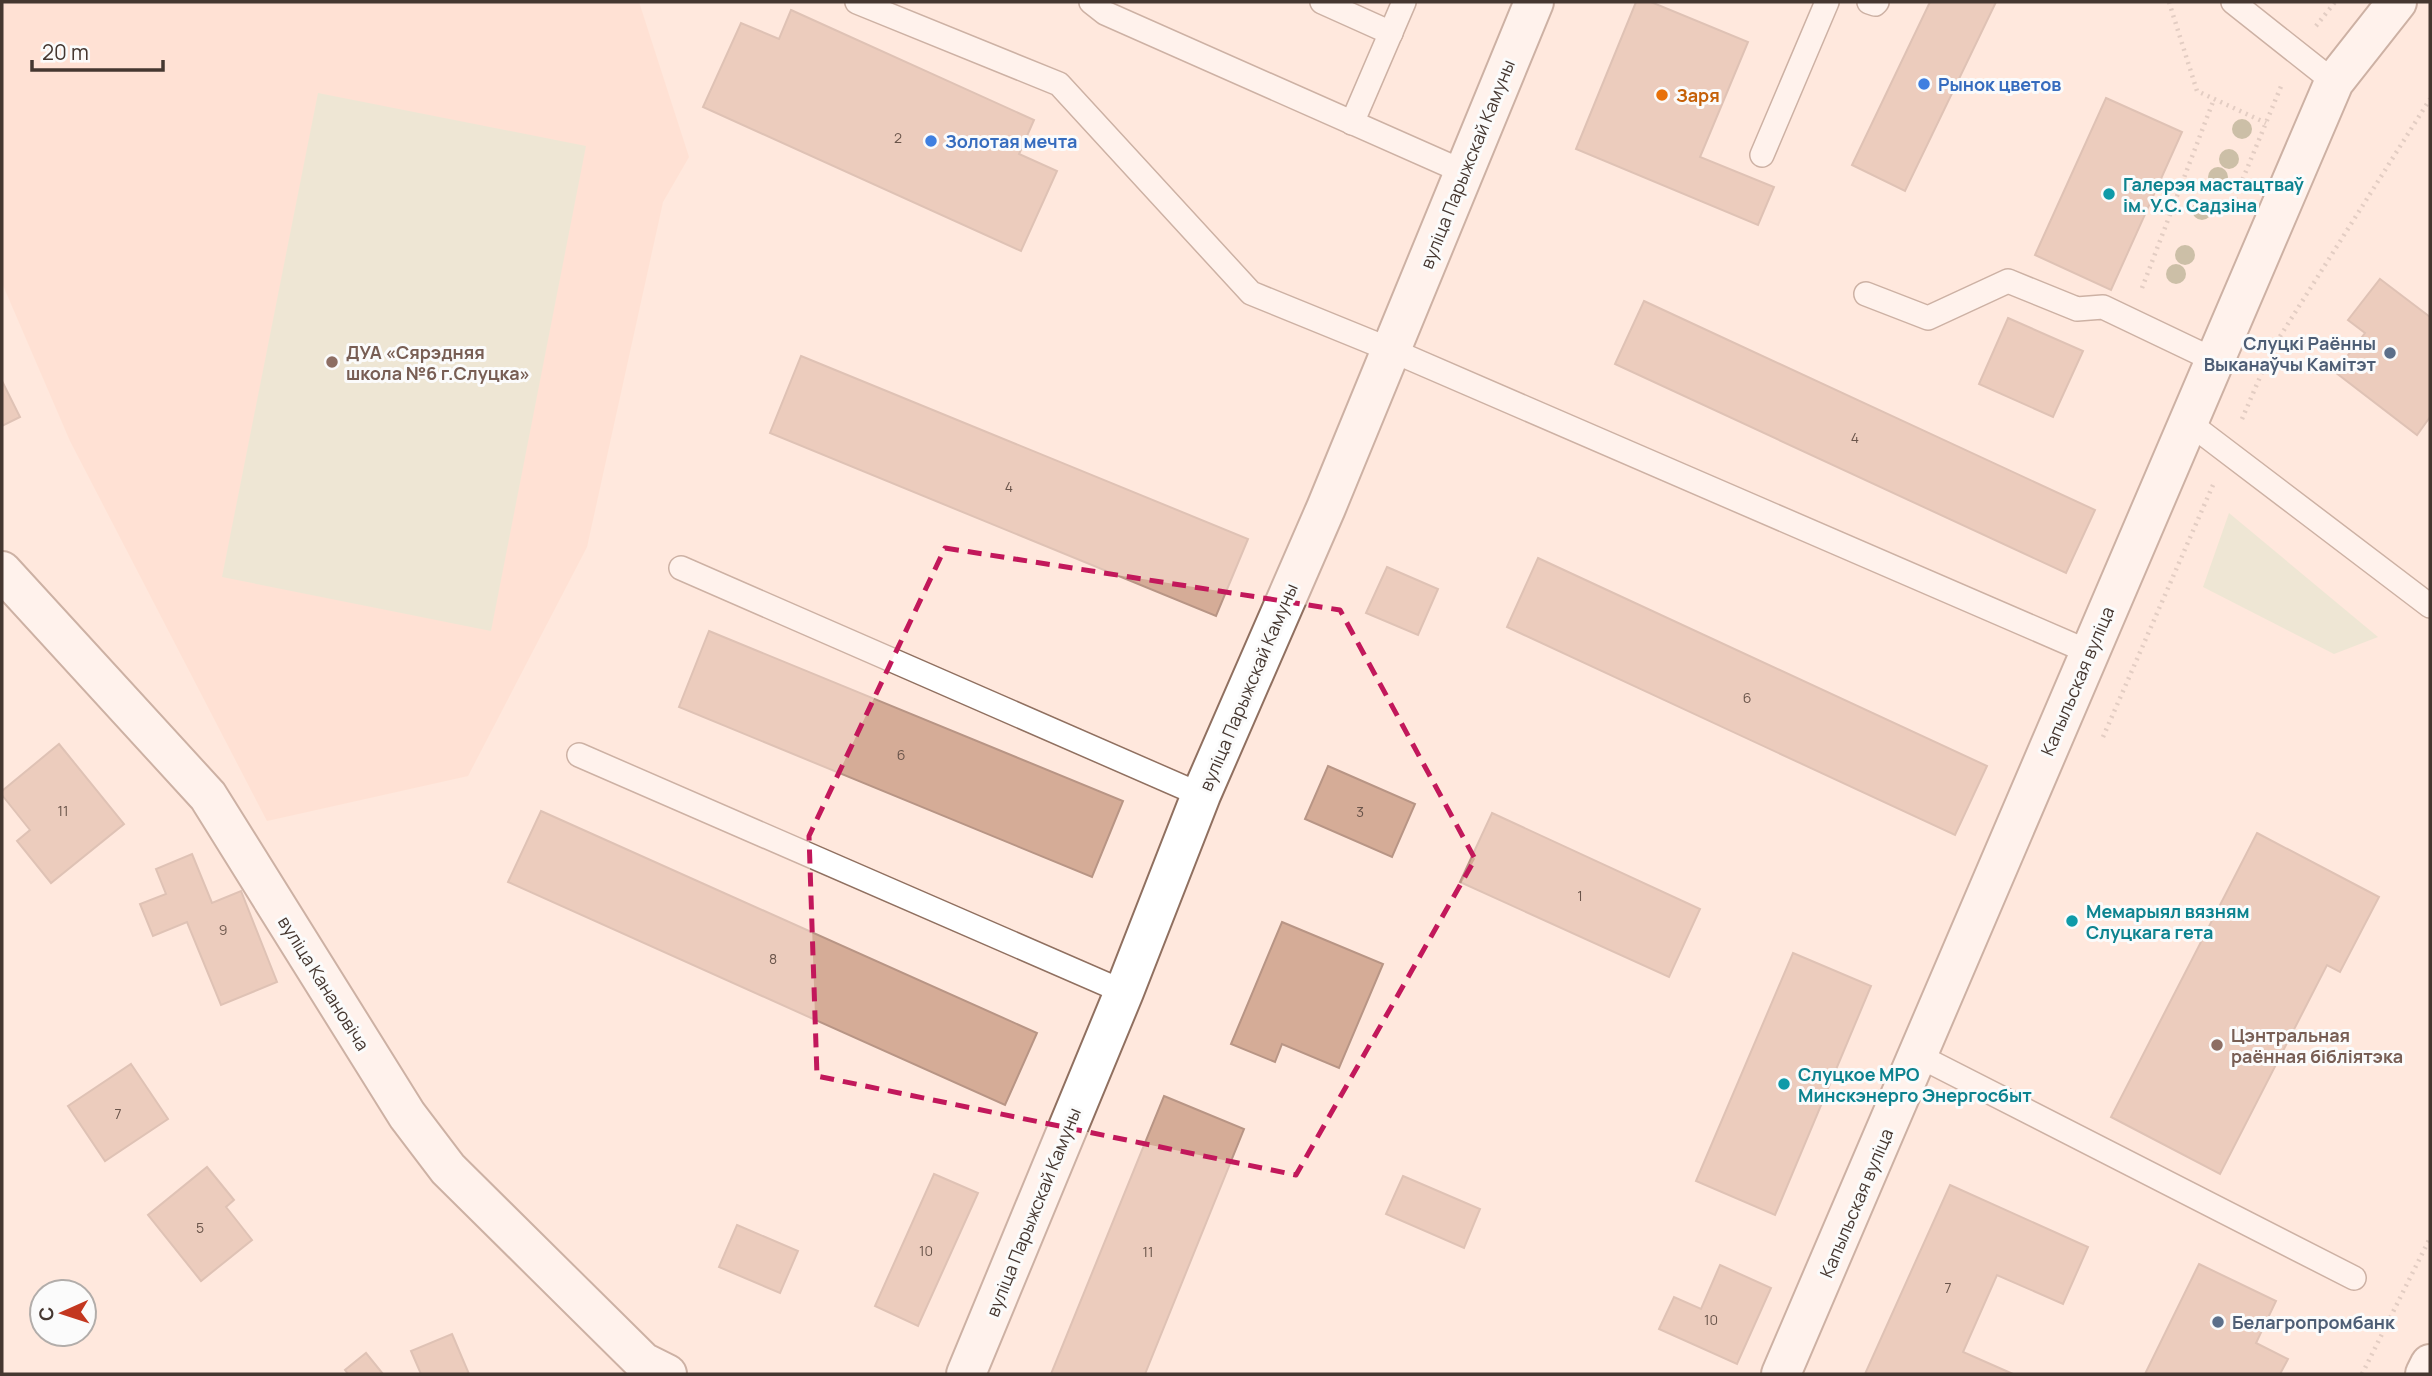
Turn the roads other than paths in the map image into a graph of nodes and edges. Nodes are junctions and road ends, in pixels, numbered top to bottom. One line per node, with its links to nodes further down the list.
1 (857, 2): 17 (lane)
2 (1091, 2): 13 (lane)
3 (1322, 2): 11 (lane)
4 (1404, 2): 11 (lane)
5 (1534, 2): 15 (street, вуліца Парыжскай Камуны)
6 (1827, 2): 14 (lane)
7 (1869, 2): 8 (lane)
8 (1877, 2)
9 (2233, 2): 12 (lane)
10 (2397, 2): 12 (street, Капыльская вуліца)
11 (1391, 33): 13 (lane)
12 (2334, 82): 18 (street, Капыльская вуліца)
13 (1353, 123): 15 (lane)
14 (1762, 155)
15 (1464, 172): 17 (street, вуліца Парыжскай Камуны)
16 (1866, 294): 18 (lane)
17 (1391, 350): 23 (lane); 25 (street, вуліца Парыжскай Камуны)
18 (2214, 360): 19 (street, Капыльская вуліца)
19 (2188, 422): 22 (lane); 23 (street, Капыльская вуліца)
20 (681, 568): 25 (lane)
21 (2, 571): 30 (street, вуліца Канановіча)
22 (2430, 606)
23 (2089, 652): 27 (street, Капыльская вуліца)
24 (579, 755): 26 (lane)
25 (1201, 795): 26 (street, вуліца Парыжскай Камуны)
26 (1124, 992): 31 (street, вуліца Парыжскай Камуны)
27 (1919, 1056): 28 (lane); 32 (street, Капыльская вуліца)
28 (2354, 1278)
29 (2430, 1364): 33 (street)
30 (643, 1370)
31 (966, 1374)
32 (1782, 1374)
33 (2425, 1374)

